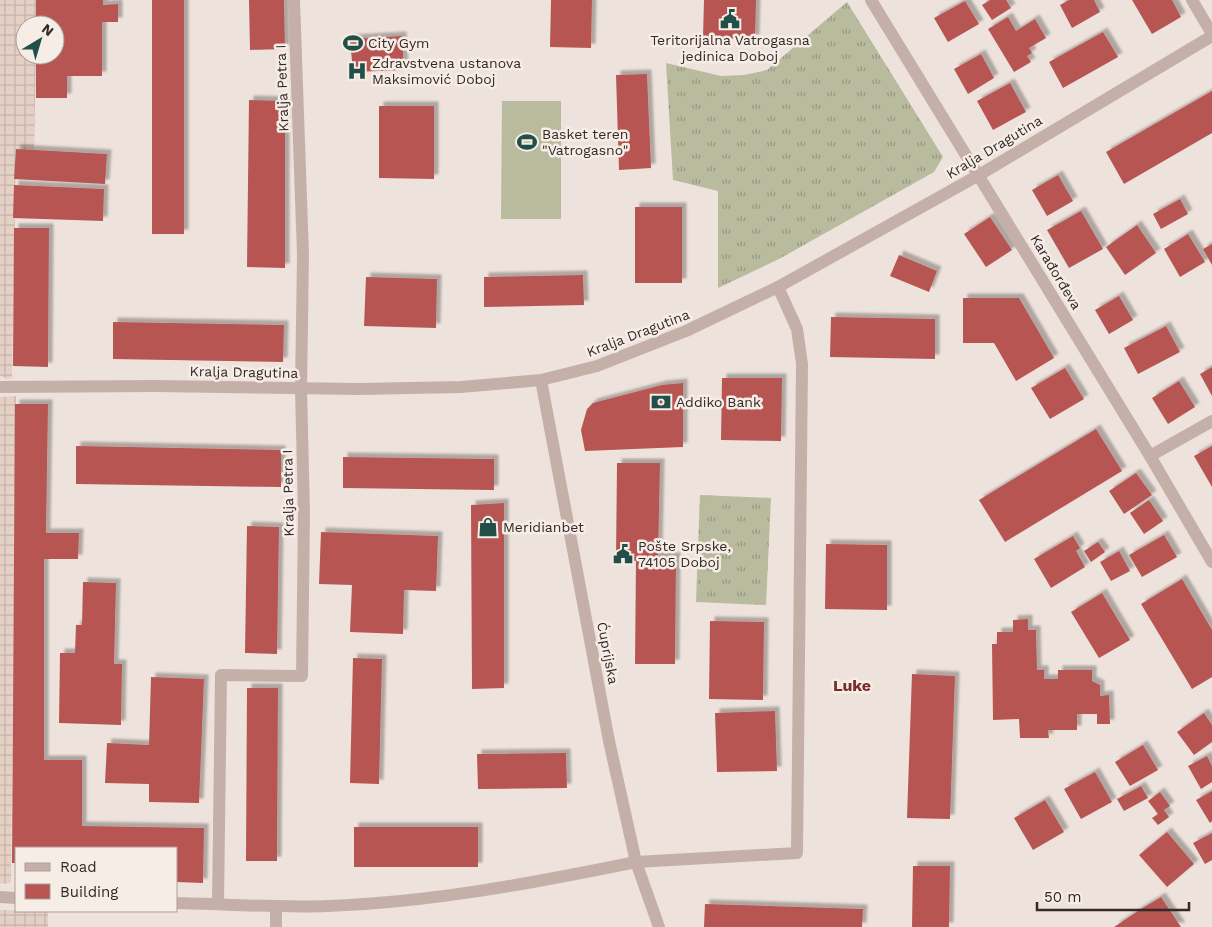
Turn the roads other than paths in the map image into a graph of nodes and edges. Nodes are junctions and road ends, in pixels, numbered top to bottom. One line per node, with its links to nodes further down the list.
1 (294, 0): 9 (street, Kralja Petra I)
2 (871, 0): 5 (street, Karađorđeva)
3 (1192, 0): 4 (street)
4 (1212, 35): 5 (street, Kralja Dragutina)
5 (979, 175): 6 (street, Kralja Dragutina); 11 (street, Karađorđeva)
6 (778, 287): 7 (street, Kralja Dragutina); 13 (street)
7 (541, 380): 9 (street, Kralja Dragutina); 13 (street, Ćuprijska)
8 (0, 387): 9 (street, Kralja Dragutina)
9 (301, 389): 17 (street, Kralja Petra I)
10 (1212, 422): 11 (street)
11 (1150, 456): 12 (street, Karađorđeva)
12 (1212, 562)
13 (636, 862): 18 (street); 20 (street, Ćuprijska)
14 (0, 898): 15 (street)
15 (15, 898)
16 (178, 903): 17 (street)
17 (218, 904): 18 (street)
18 (276, 906): 19 (street)
19 (276, 927)
20 (659, 927)

